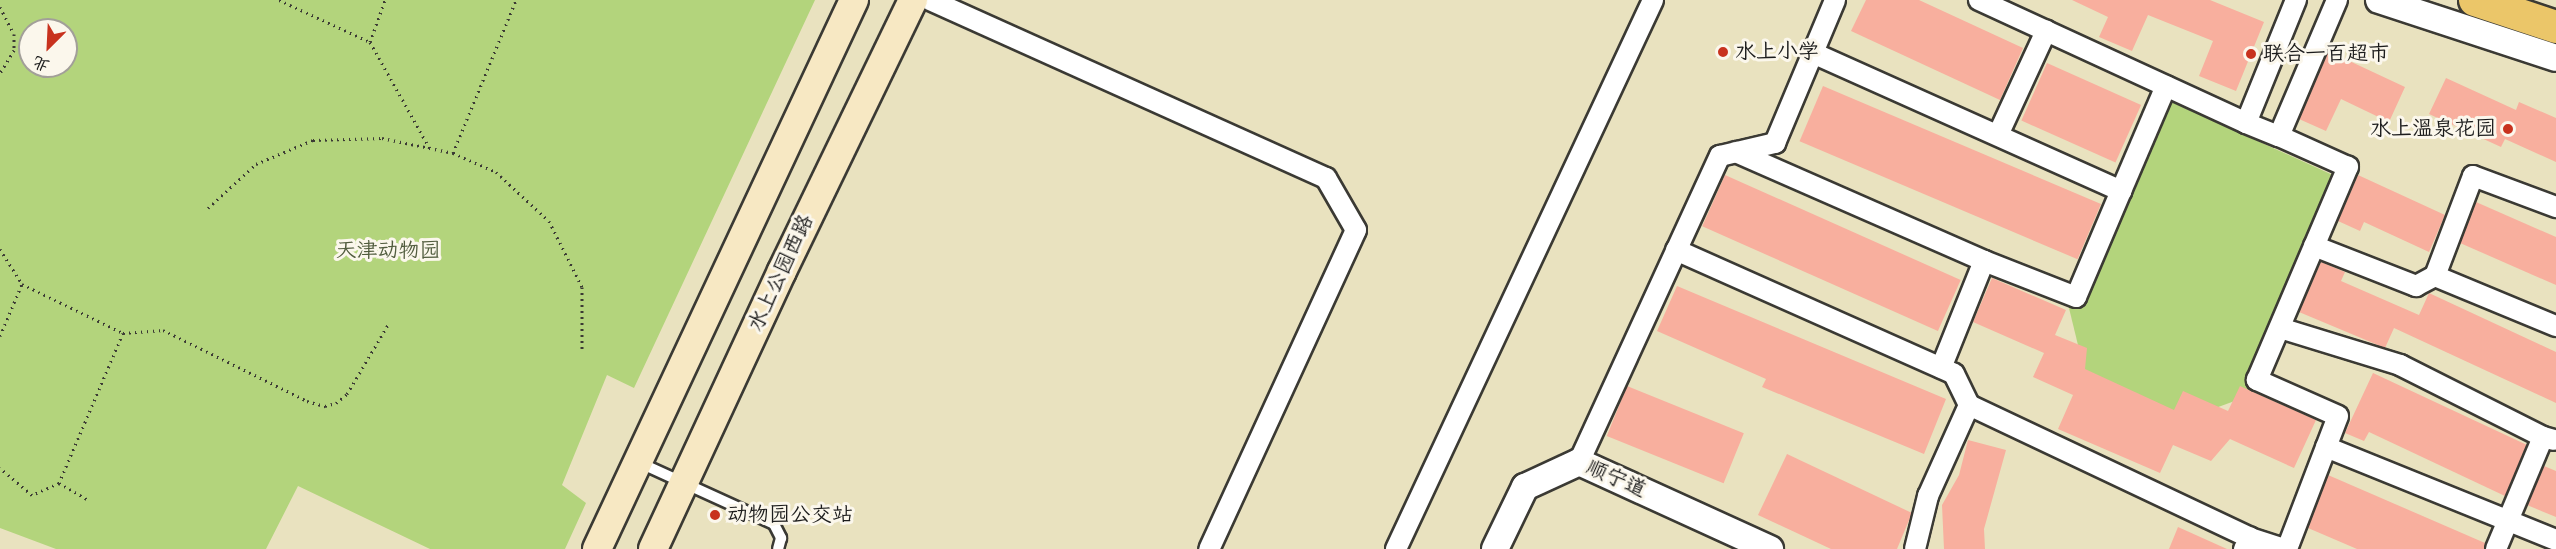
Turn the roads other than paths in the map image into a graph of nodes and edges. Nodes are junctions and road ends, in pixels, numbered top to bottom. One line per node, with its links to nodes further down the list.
1 (854, 0): 32 (main road)
2 (913, 0): 34 (main road, 水上公园西路)
3 (930, 0): 41 (street)
4 (1653, 0): 42 (street)
5 (1835, 0): 13 (street)
6 (1979, 0): 12 (street)
7 (2296, 0): 16 (street)
8 (2337, 0): 18 (street)
9 (2379, 0): 14 (street)
10 (2475, 0): 11 (main road)
11 (2556, 27)
12 (2046, 31): 15 (street); 17 (street)
13 (1813, 53): 17 (street); 19 (street)
14 (2556, 58)
15 (2166, 86): 16 (street); 20 (street)
16 (2246, 123): 18 (street)
17 (1998, 135): 20 (street)
18 (2279, 136): 22 (street)
19 (1736, 152): 23 (street); 24 (street)
20 (2121, 191): 24 (street)
21 (2556, 207): 25 (street)
22 (2314, 246): 25 (street); 27 (street)
23 (1676, 250): 28 (street); 33 (street)
24 (1984, 261): 28 (street)
25 (2435, 276): 26 (street)
26 (2556, 326)
27 (2280, 328): 30 (street); 31 (street)
28 (1941, 368): 29 (street)
29 (1969, 405): 37 (street); 45 (street)
30 (2550, 439): 35 (street)
31 (2326, 447): 35 (street); 46 (street)
32 (636, 462): 34 (lane); 38 (main road)
33 (1579, 462): 43 (street, 顺宁道); 44 (street, 顺宁道)
34 (684, 483): 39 (main road, 水上公园西路); 40 (lane)
35 (2508, 521): 36 (street); 47 (street)
36 (2556, 540)
37 (2247, 544): 46 (street)
38 (597, 549)
39 (653, 549)
40 (778, 549)
41 (1209, 549)
42 (1396, 549)
43 (1495, 549)
44 (1770, 549)
45 (1915, 549)
46 (2285, 549)
47 (2496, 549)

